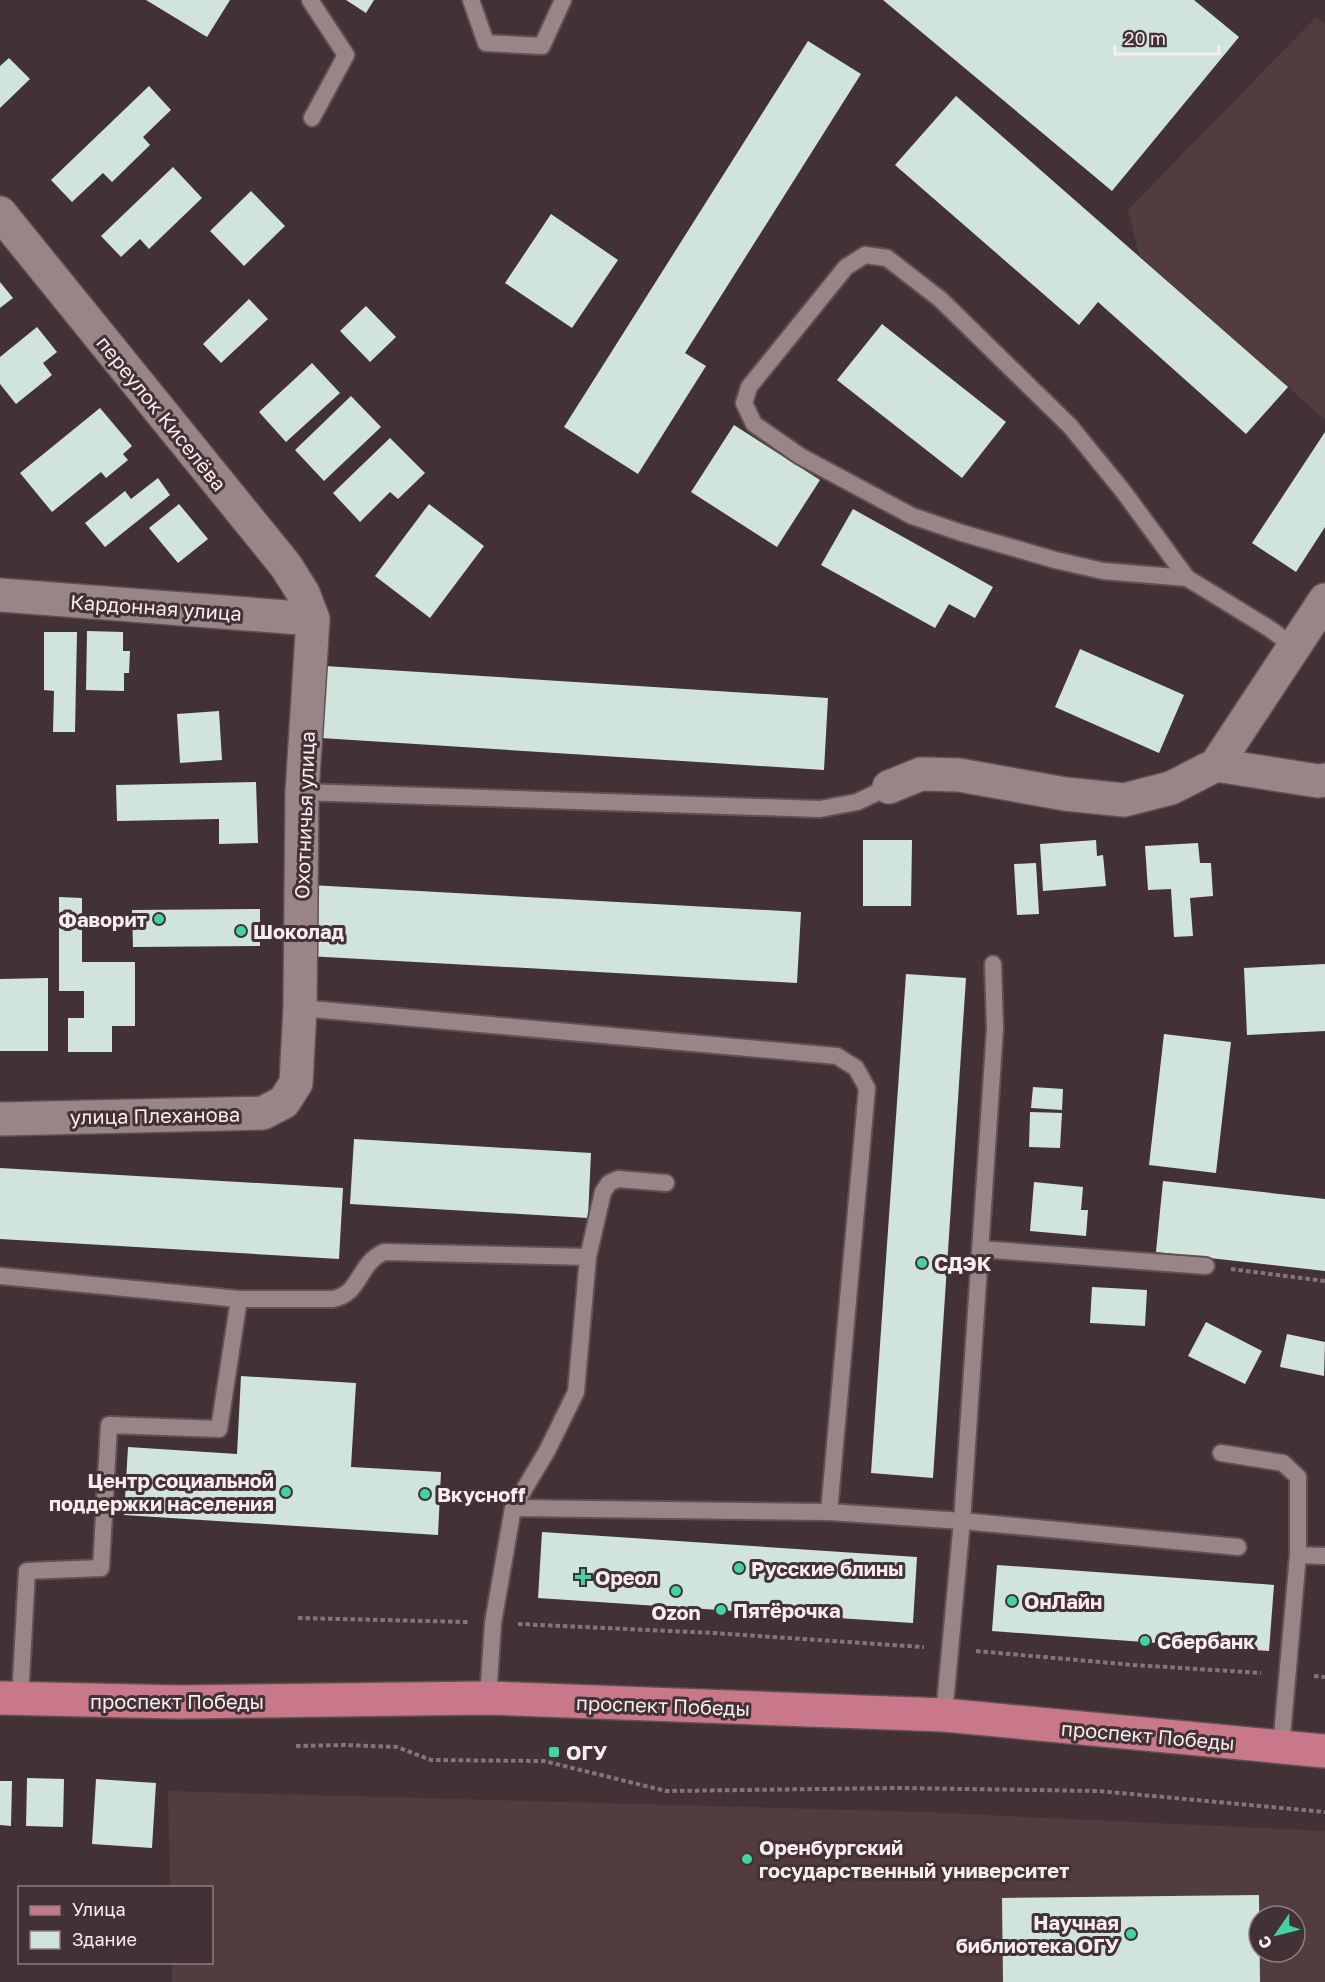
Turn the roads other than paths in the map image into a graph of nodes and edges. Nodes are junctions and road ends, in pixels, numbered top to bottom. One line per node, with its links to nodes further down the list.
1 (310, 0): 4 (lane)
2 (471, 0): 3 (lane)
3 (563, 0)
4 (312, 118)
5 (0, 213): 9 (street, переулок Киселёва)
6 (1187, 578): 6 (lane); 10 (lane)
7 (3, 593): 9 (street, Кардонная улица)
8 (1325, 600): 10 (street)
9 (313, 619): 14 (street, Охотничья улица)
10 (1294, 647): 11 (street)
11 (1216, 765): 12 (street); 13 (street)
12 (1325, 780)
13 (890, 787): 14 (lane)
14 (302, 792): 16 (street, Охотничья улица)
15 (993, 964): 20 (lane)
16 (300, 1008): 17 (street, Охотничья улица); 27 (lane)
17 (296, 1083): 18 (street, улица Плеханова)
18 (0, 1119)
19 (666, 1184): 21 (lane)
20 (980, 1249): 22 (lane); 28 (lane)
21 (588, 1257): 24 (lane); 26 (lane)
22 (1206, 1266)
23 (0, 1275): 24 (lane)
24 (239, 1299): 32 (lane)
25 (1221, 1453): 30 (lane)
26 (513, 1508): 27 (lane); 33 (lane)
27 (829, 1512): 28 (lane)
28 (962, 1521): 29 (lane); 34 (lane)
29 (1238, 1547)
30 (1298, 1555): 31 (lane); 35 (lane)
31 (1325, 1556)
32 (10, 1698): 33 (main road, проспект Победы)
33 (488, 1698): 34 (main road, проспект Победы)
34 (944, 1716): 35 (main road, проспект Победы)
35 (1281, 1747): 36 (main road, проспект Победы)
36 (1325, 1751)

